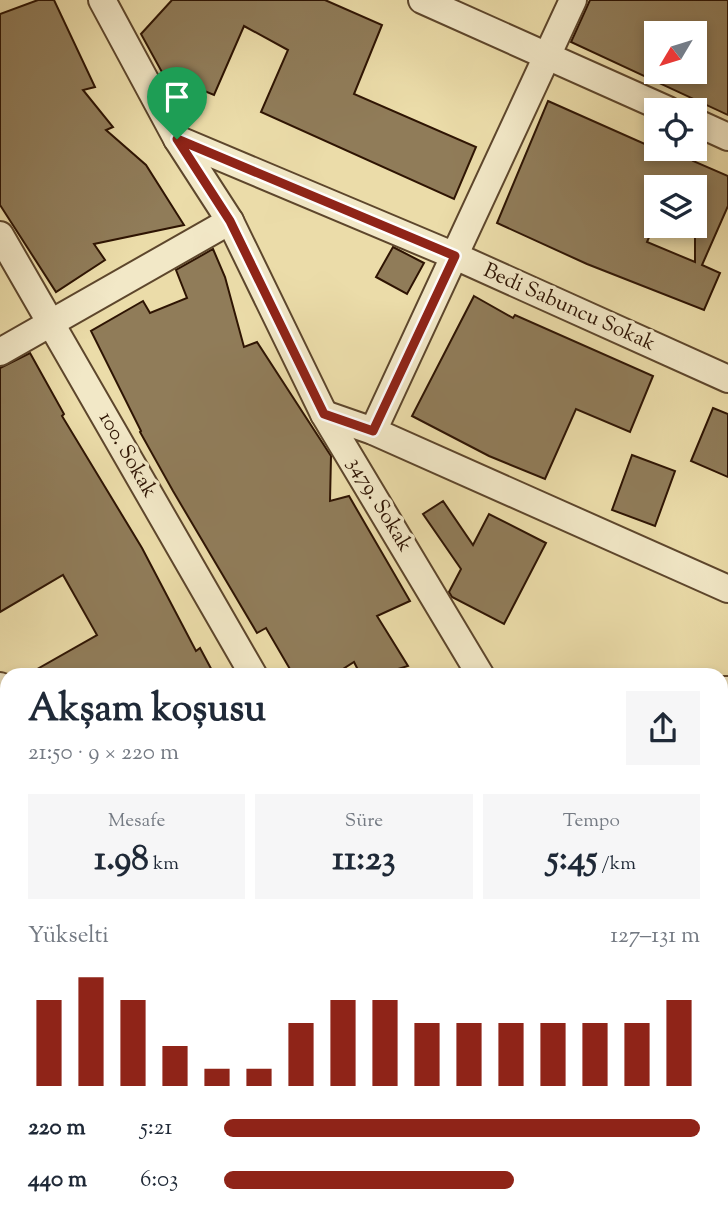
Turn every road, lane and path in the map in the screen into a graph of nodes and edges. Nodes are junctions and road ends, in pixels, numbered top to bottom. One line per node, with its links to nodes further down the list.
1 (102, 0): 8 (street, 3479. Sokak)
2 (422, 0): 4 (street)
3 (573, 0): 4 (street)
4 (547, 56): 5 (street); 11 (street)
5 (644, 99)
6 (707, 127): 7 (street)
7 (728, 137)
8 (177, 139): 9 (street, 3479. Sokak); 11 (street, Bedi Sabuncu Sokak)
9 (230, 221): 12 (street); 15 (street, 3479. Sokak)
10 (0, 235): 12 (street, 100. Sokak)
11 (455, 256): 14 (street, Bedi Sabuncu Sokak); 16 (street)
12 (51, 322): 13 (street); 18 (street, 100. Sokak)
13 (0, 352)
14 (728, 379)
15 (324, 414): 16 (street); 19 (street, 3479. Sokak)
16 (373, 431): 17 (street)
17 (728, 589)
18 (249, 668)
19 (476, 668)

